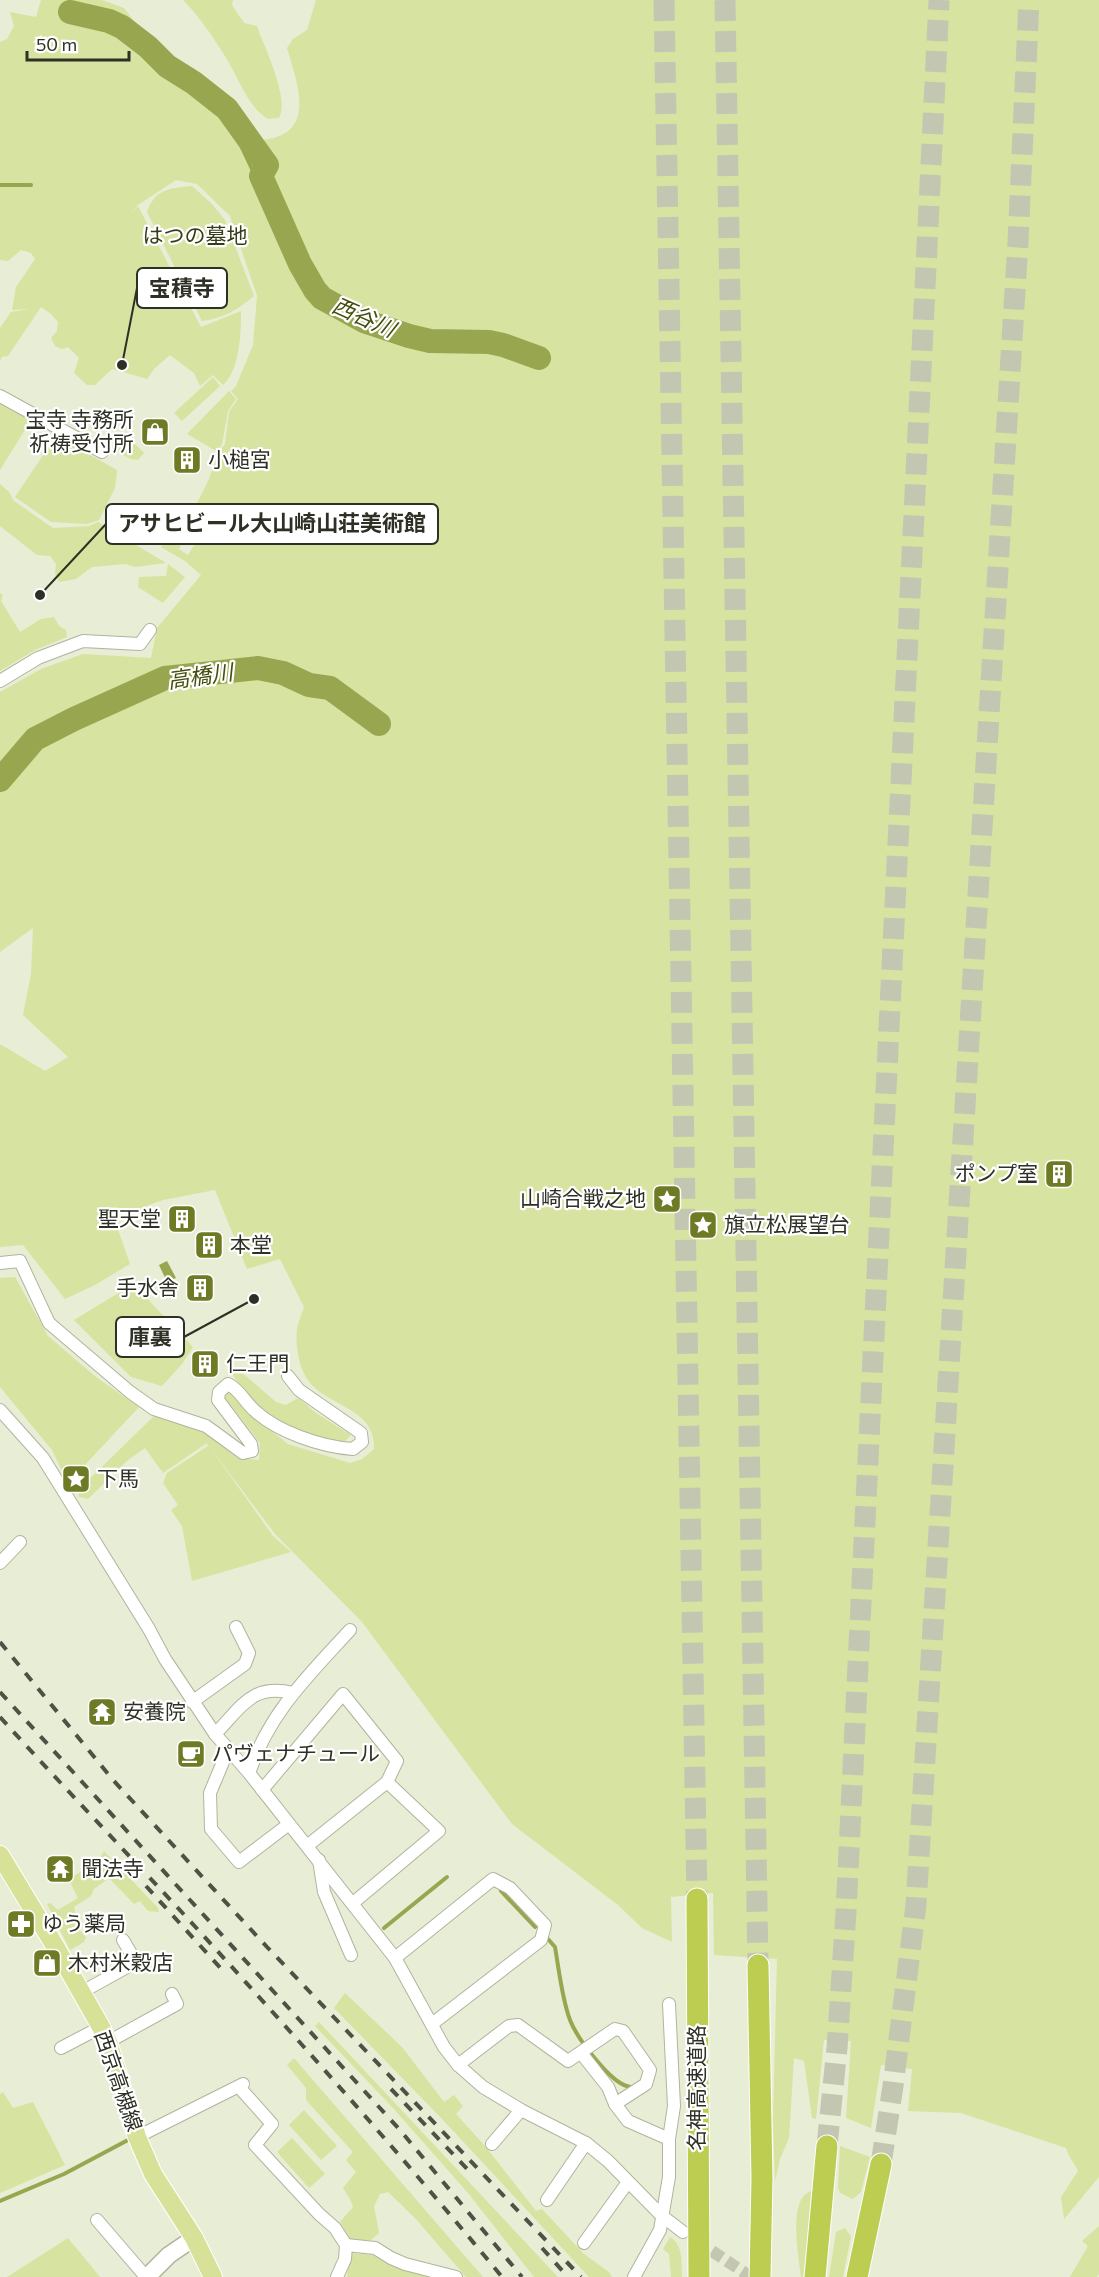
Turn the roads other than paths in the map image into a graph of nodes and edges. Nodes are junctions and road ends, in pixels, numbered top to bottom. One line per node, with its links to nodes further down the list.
1 (0, 396): 2 (street)
2 (102, 452)
3 (150, 630): 4 (street)
4 (0, 681)
5 (0, 1263): 6 (street)
6 (288, 1376)
7 (0, 1410): 13 (street)
8 (20, 1542): 9 (street)
9 (0, 1563)
10 (236, 1627): 13 (street)
11 (350, 1630): 12 (street)
12 (292, 1693): 14 (street); 16 (street)
13 (192, 1702): 14 (street)
14 (215, 1734): 15 (street)
15 (228, 1750): 16 (street); 19 (street)
16 (249, 1773): 18 (street)
17 (387, 1782): 18 (street); 20 (street); 24 (street)
18 (262, 1790): 19 (street)
19 (290, 1824): 20 (street)
20 (307, 1846): 22 (street)
21 (0, 1855): 29 (main road, 西京高槻線)
22 (319, 1860): 24 (street); 26 (street)
23 (697, 1899): 58 (highway, 名神高速道路)
24 (353, 1903): 27 (street)
25 (123, 1940): 29 (street)
26 (351, 1955)
27 (396, 1958): 32 (street); 32 (street)
28 (758, 1965): 59 (highway)
29 (82, 1992): 33 (main road, 西京高槻線)
30 (172, 1994): 33 (street)
31 (669, 2004): 40 (street)
32 (432, 2024): 36 (street)
33 (104, 2035): 34 (street); 39 (main road, 西京高槻線)
34 (61, 2048)
35 (581, 2052): 36 (street); 37 (street); 37 (street)
36 (458, 2065): 38 (street)
37 (615, 2104): 40 (street)
38 (521, 2110): 41 (street); 42 (street)
39 (137, 2137): 50 (main road, 西京高槻線); 52 (street)
40 (669, 2139): 47 (street)
41 (586, 2143): 45 (street); 46 (street)
42 (492, 2144)
43 (827, 2146): 60 (highway)
44 (881, 2164): 61 (highway)
45 (628, 2182): 47 (street); 51 (street)
46 (547, 2200)
47 (663, 2216): 49 (street); 57 (street)
48 (97, 2220): 53 (street)
49 (683, 2232)
50 (194, 2238): 53 (main road); 54 (main road, 西京高槻線)
51 (584, 2243)
52 (346, 2245): 55 (street); 56 (street)
53 (147, 2277)
54 (213, 2277)
55 (337, 2277)
56 (456, 2277)
57 (633, 2277)
58 (699, 2277)
59 (760, 2277)
60 (814, 2277)
61 (857, 2277)

